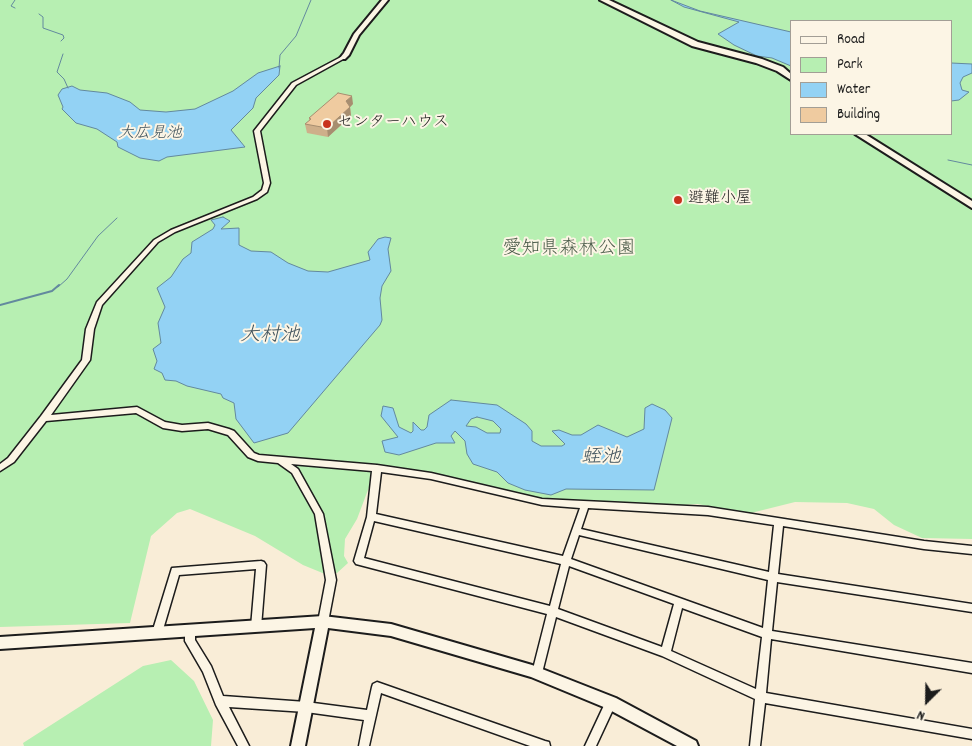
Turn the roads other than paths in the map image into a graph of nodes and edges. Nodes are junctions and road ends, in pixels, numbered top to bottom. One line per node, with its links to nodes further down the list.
1 (385, 0): 3 (street)
2 (603, 0): 4 (main road)
3 (343, 58): 7 (street)
4 (790, 77)
5 (861, 135): 6 (main road)
6 (972, 205)
7 (44, 418): 8 (street); 9 (street)
8 (278, 459): 10 (street); 21 (street)
9 (0, 468)
10 (377, 468): 11 (street); 12 (street)
11 (585, 505): 13 (street); 14 (street)
12 (371, 517): 16 (street); 20 (street)
13 (779, 522): 15 (street); 17 (street)
14 (576, 531): 16 (street); 17 (street)
15 (972, 550)
16 (566, 561): 18 (street); 20 (street)
17 (772, 577): 19 (street); 25 (street)
18 (678, 602): 25 (street); 27 (street)
19 (972, 608)
20 (553, 611): 27 (street); 29 (street)
21 (323, 622): 22 (street); 29 (street); 33 (street)
22 (256, 627): 23 (street); 24 (street)
23 (190, 632): 24 (street); 31 (street)
24 (158, 633): 26 (street)
25 (766, 634): 28 (street); 30 (street)
26 (0, 643)
27 (665, 653): 30 (street)
28 (972, 668)
29 (537, 673): 32 (street)
30 (761, 697): 35 (street); 42 (street)
31 (220, 701): 33 (street); 36 (street)
32 (611, 703): 40 (street); 41 (street)
33 (306, 707): 34 (street); 37 (street)
34 (371, 716): 38 (street); 39 (street)
35 (972, 734)
36 (244, 746)
37 (298, 746)
38 (364, 746)
39 (545, 746)
40 (590, 746)
41 (691, 746)
42 (755, 746)

